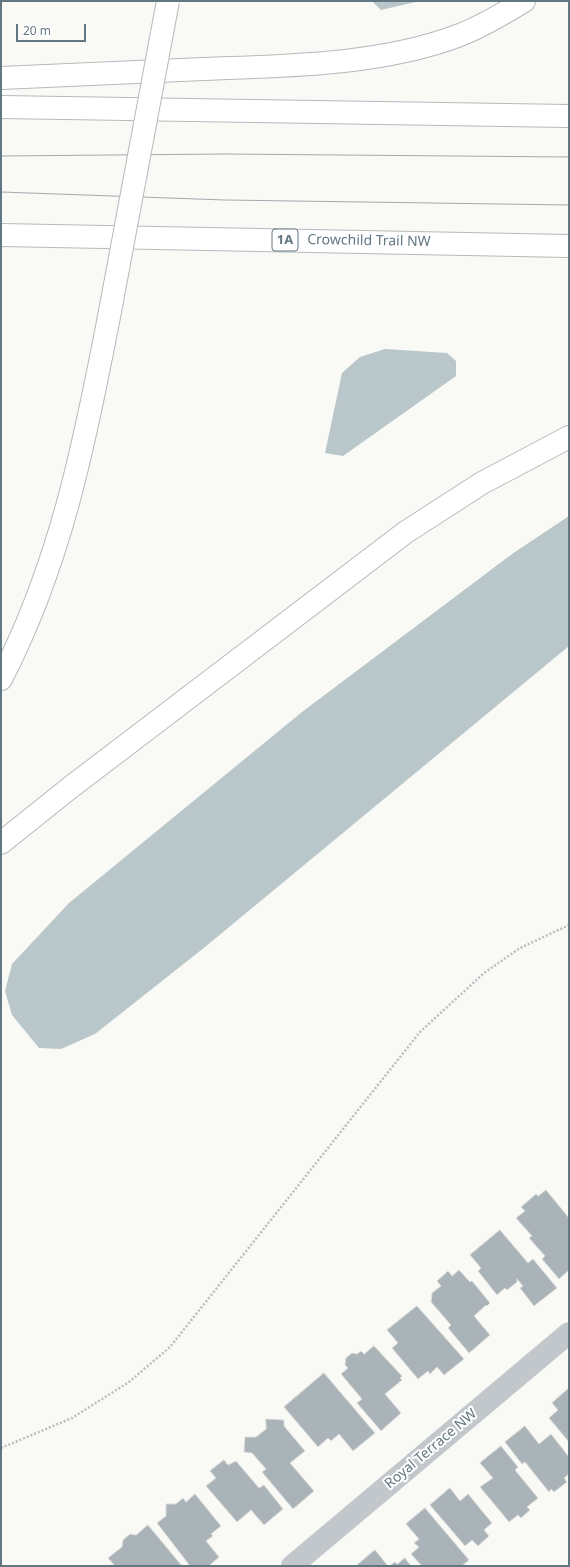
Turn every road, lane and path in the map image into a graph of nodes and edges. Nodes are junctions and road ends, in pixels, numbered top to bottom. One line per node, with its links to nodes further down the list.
1 (168, 1): 9 (highway, bridge)
2 (524, 1): 3 (highway)
3 (1, 78)
4 (1, 107): 5 (highway)
5 (569, 116)
6 (1, 235): 7 (highway, Crowchild Trail NW / 1A)
7 (569, 246)
8 (569, 436): 10 (highway)
9 (1, 679)
10 (1, 843)
11 (569, 925): 13 (path)
12 (569, 1333): 14 (street, Royal Terrace NW)
13 (1, 1448)
14 (292, 1566)

